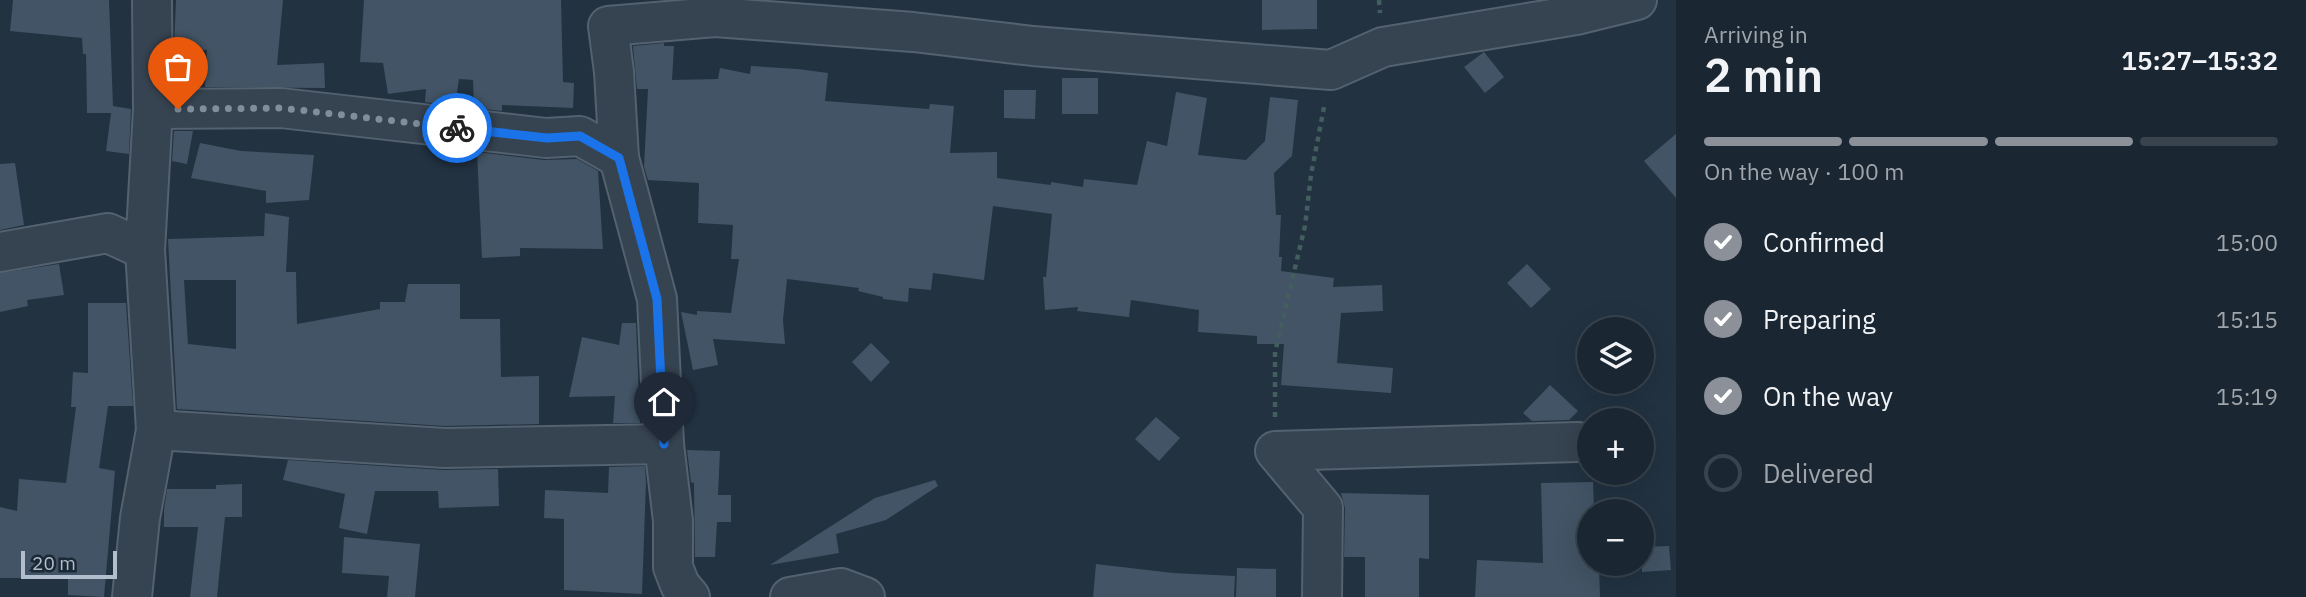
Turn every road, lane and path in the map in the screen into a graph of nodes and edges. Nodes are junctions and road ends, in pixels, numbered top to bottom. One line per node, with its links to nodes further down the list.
1 (152, 0): 5 (street)
2 (1637, 0): 4 (street)
3 (606, 13): 4 (street); 6 (street)
4 (1331, 70): 12 (path)
5 (153, 109): 6 (street); 7 (street)
6 (619, 158): 11 (street)
7 (145, 250): 8 (street); 9 (street)
8 (0, 252)
9 (156, 430): 11 (street); 13 (street)
10 (1577, 442): 12 (street)
11 (664, 444): 14 (street)
12 (1275, 451): 17 (street)
13 (132, 597)
14 (690, 597)
15 (790, 597): 16 (street)
16 (864, 597)
17 (1322, 597)

